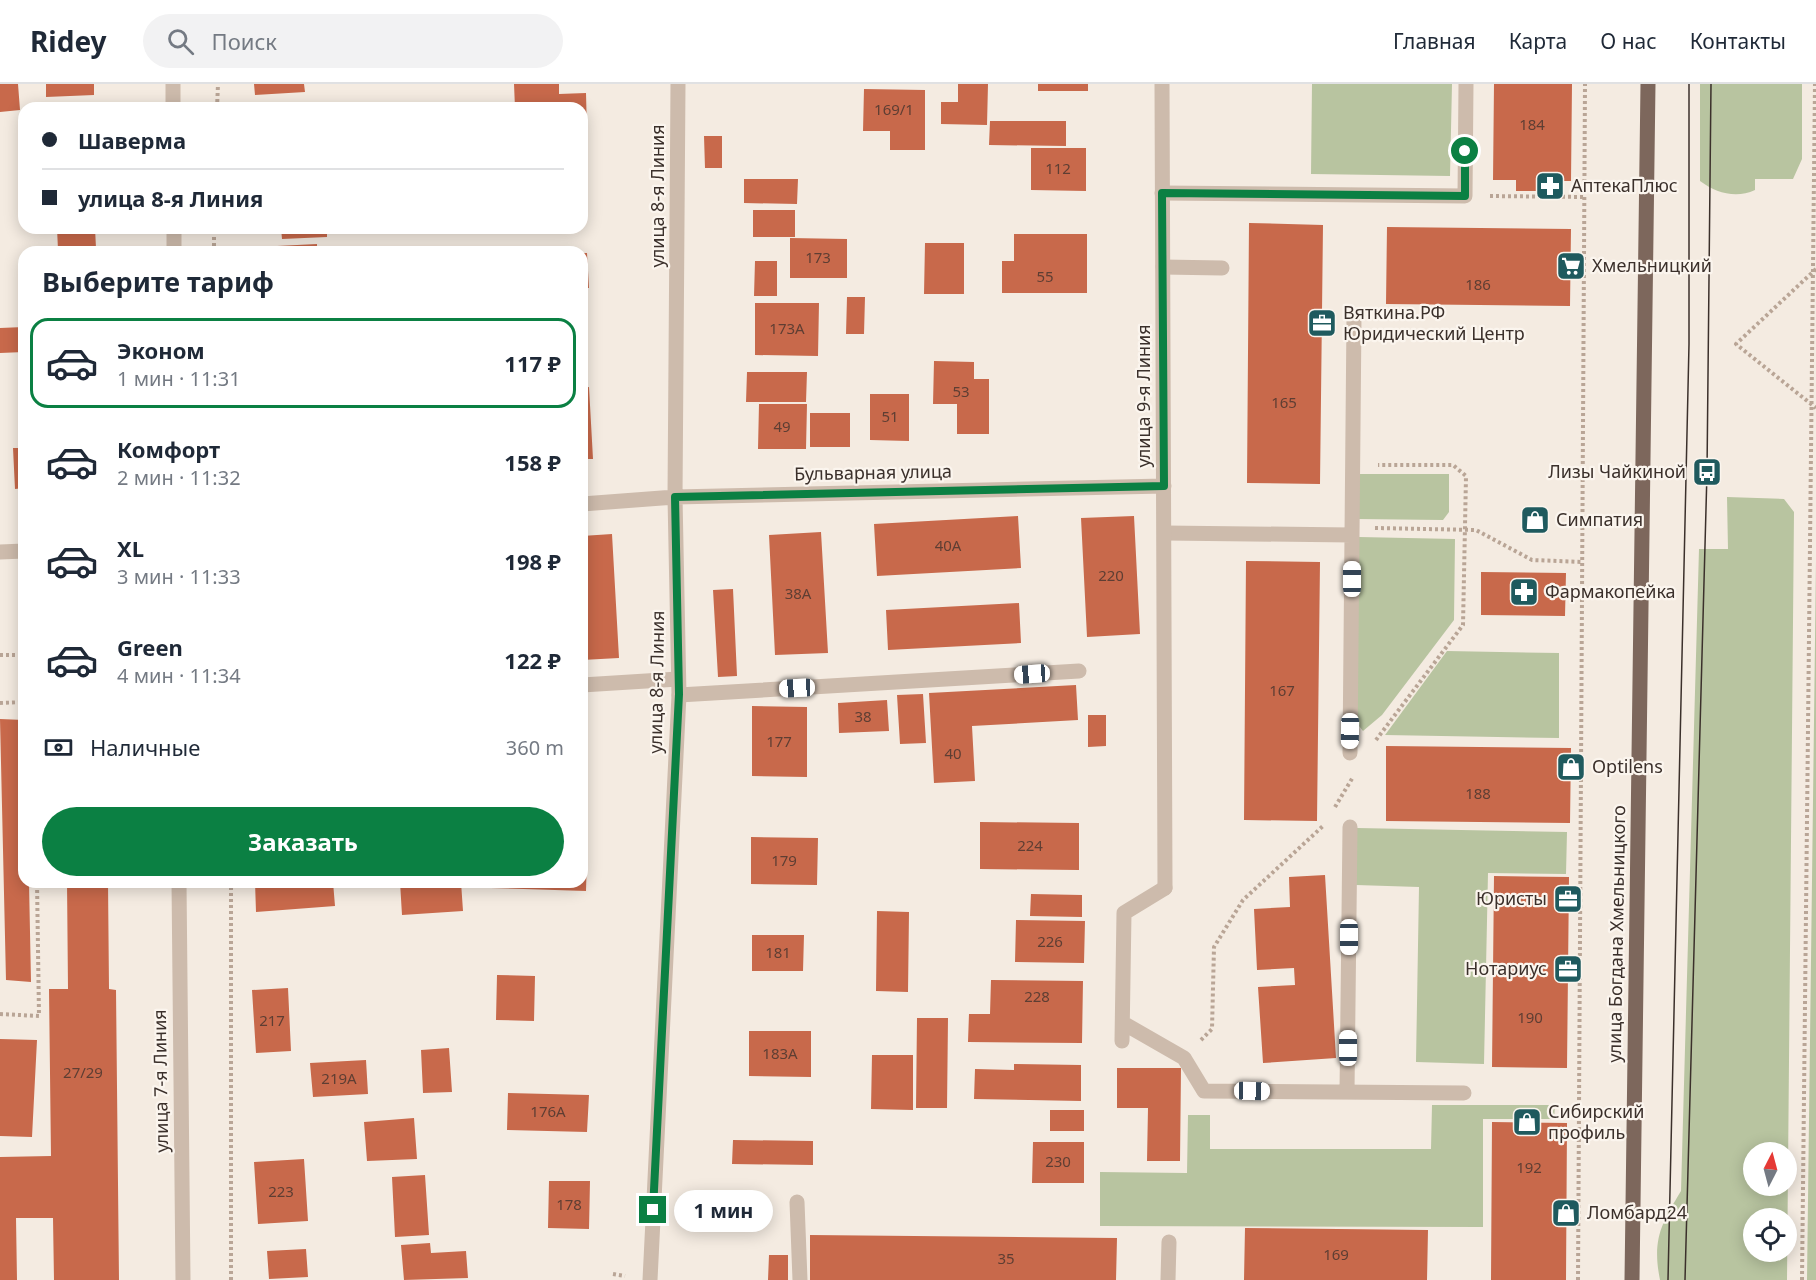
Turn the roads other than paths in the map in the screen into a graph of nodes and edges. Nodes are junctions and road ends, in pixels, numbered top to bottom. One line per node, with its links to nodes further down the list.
1 (173, 84): 6 (street)
2 (678, 84): 12 (street, улица 8-я Линия)
3 (1162, 84): 7 (street, улица 9-я Линия)
4 (1466, 84): 7 (street)
5 (1648, 84): 35 (main road, улица Богдана Хмельницкого)
6 (173, 102)
7 (1162, 193): 8 (street, улица 9-я Линия)
8 (1163, 267): 9 (street); 11 (street, улица 9-я Линия)
9 (1222, 268)
10 (1354, 317): 14 (street)
11 (1164, 486): 12 (street, Бульварная улица); 15 (street, улица 9-я Линия)
12 (675, 497): 13 (street, Бульварная улица); 19 (street, улица 8-я Линия)
13 (588, 504)
14 (1352, 532): 15 (street); 22 (street)
15 (1165, 533): 25 (street, улица 9-я Линия)
16 (18, 551): 17 (street)
17 (0, 552)
18 (1079, 671): 21 (street)
19 (678, 679): 20 (street); 21 (street, улица 8-я Линия)
20 (588, 684)
21 (679, 694): 32 (street, улица 8-я Линия)
22 (1350, 753)
23 (1350, 827): 27 (street)
24 (179, 888): 31 (street, улица 7-я Линия)
25 (1123, 1023): 26 (street); 27 (street)
26 (1122, 1041)
27 (1347, 1092): 28 (street)
28 (1464, 1093)
29 (797, 1202): 33 (street)
30 (1169, 1242): 34 (street)
31 (183, 1280)
32 (650, 1280)
33 (800, 1280)
34 (1168, 1280)
35 (1632, 1280)

